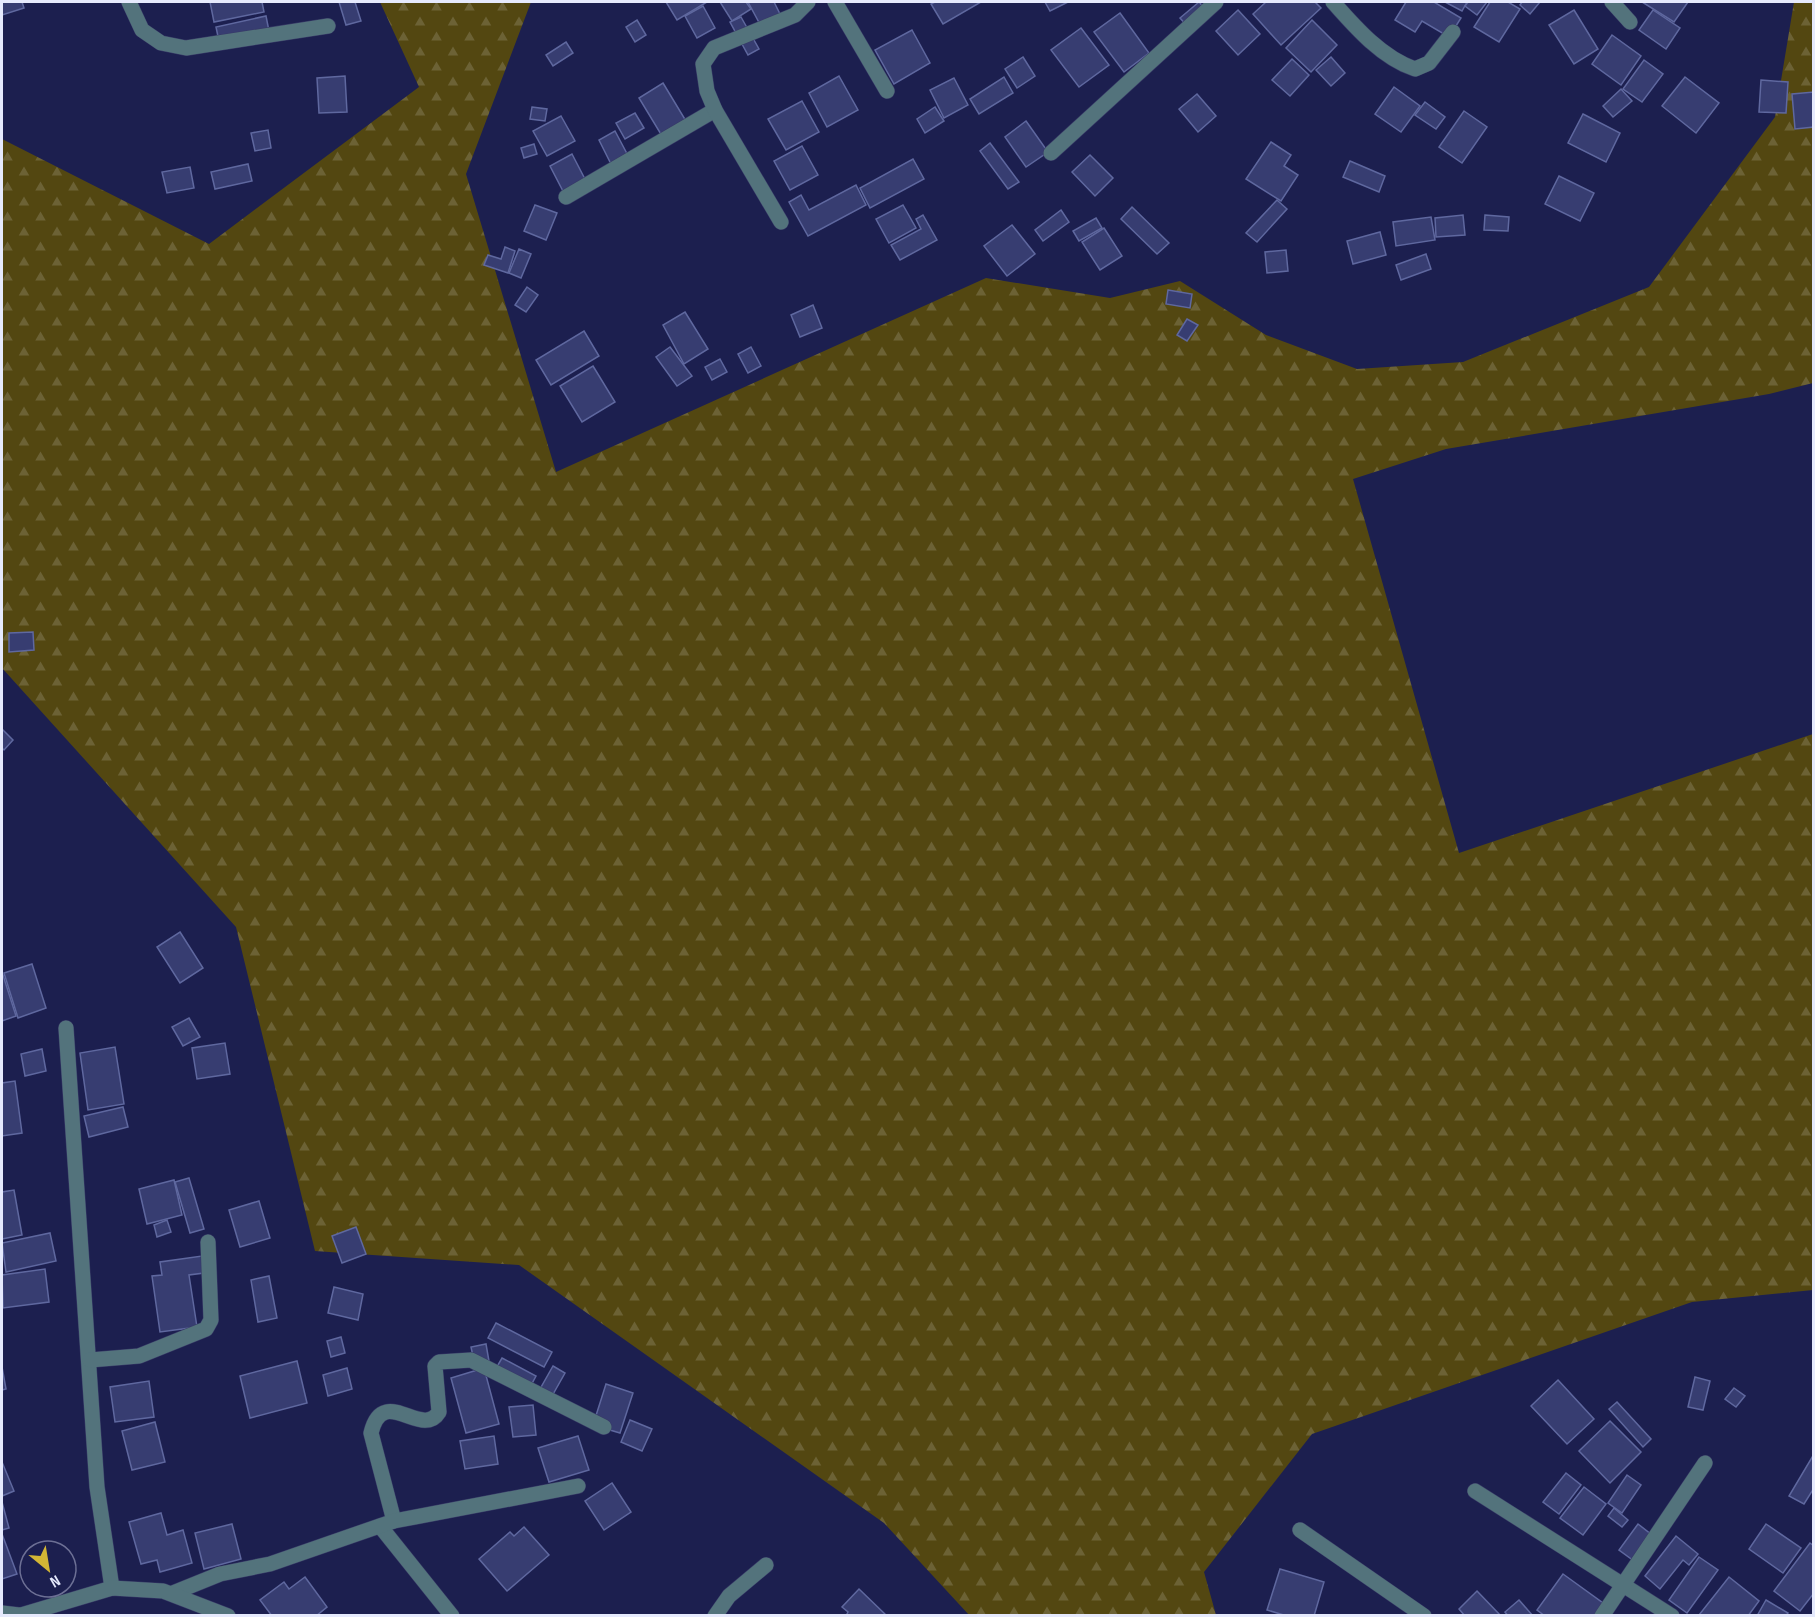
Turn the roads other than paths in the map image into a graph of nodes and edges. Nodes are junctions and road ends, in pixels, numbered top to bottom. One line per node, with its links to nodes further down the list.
1 (129, 2): 8 (street)
2 (808, 2): 11 (street)
3 (835, 2): 10 (street)
4 (1216, 2): 12 (street)
5 (1333, 2): 9 (street)
6 (1612, 2): 7 (street)
7 (1630, 22)
8 (328, 26)
9 (1453, 32)
10 (887, 91)
11 (715, 111): 13 (street); 14 (street)
12 (1051, 153)
13 (566, 197)
14 (781, 222)
15 (66, 1028): 17 (street)
16 (208, 1242): 17 (street)
17 (90, 1360): 26 (street)
18 (604, 1427): 22 (street)
19 (1706, 1463): 25 (street)
20 (578, 1486): 22 (street)
21 (1475, 1491): 25 (street)
22 (387, 1524): 27 (street); 31 (street)
23 (1300, 1530): 33 (street)
24 (766, 1565): 32 (street)
25 (1625, 1583): 34 (street); 35 (street)
26 (112, 1588): 27 (street); 29 (street)
27 (173, 1593): 30 (street)
28 (2, 1613): 29 (street)
29 (19, 1615)
30 (228, 1616)
31 (452, 1616)
32 (715, 1616)
33 (1424, 1616)
34 (1602, 1616)
35 (1672, 1616)

